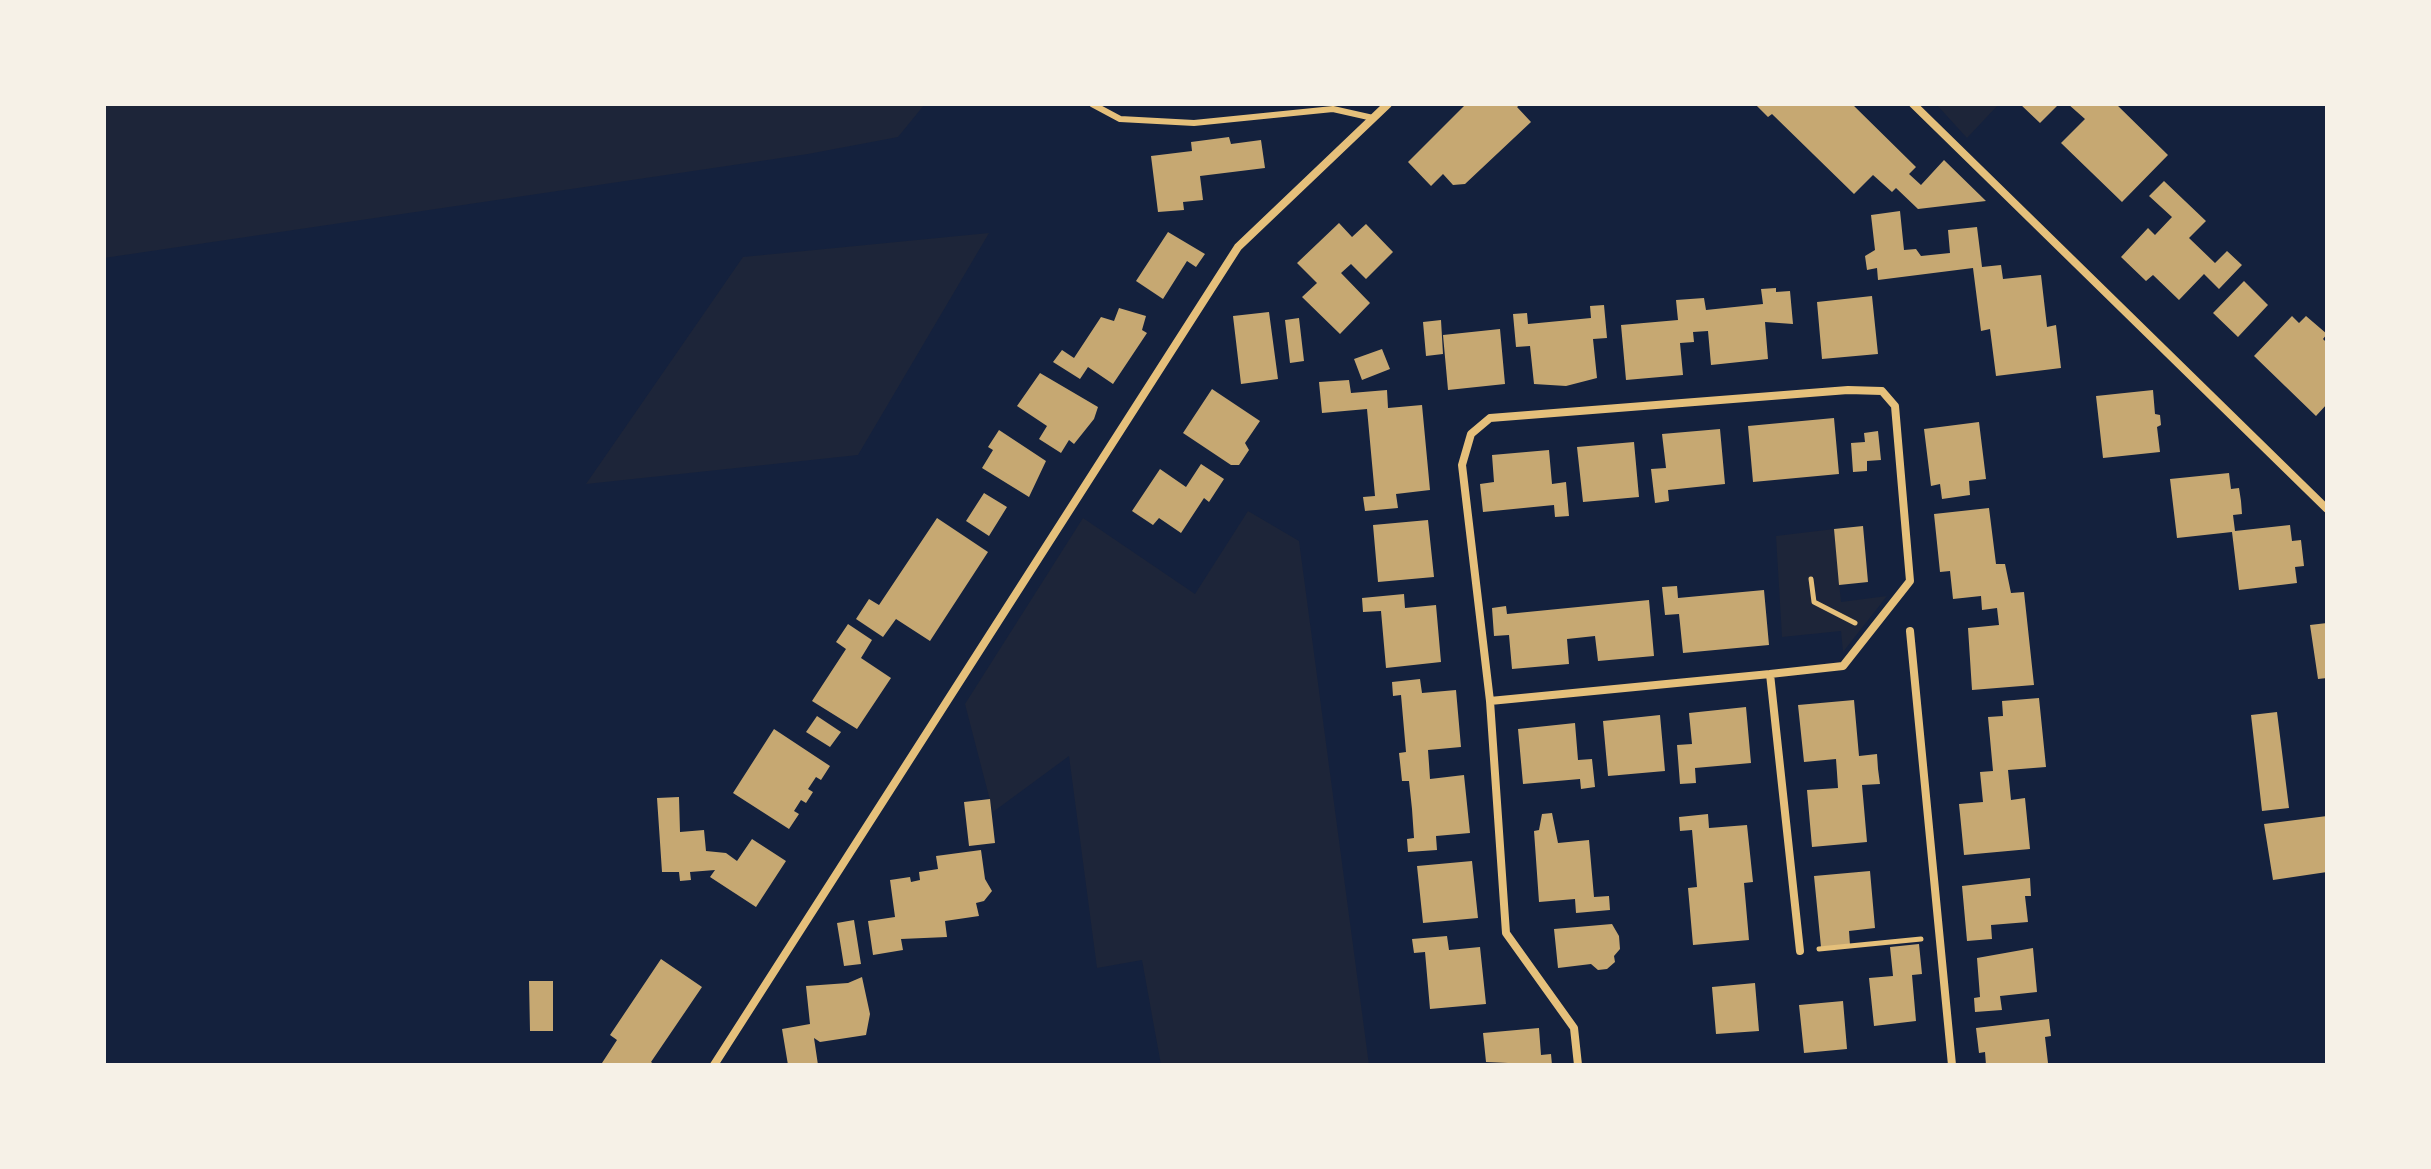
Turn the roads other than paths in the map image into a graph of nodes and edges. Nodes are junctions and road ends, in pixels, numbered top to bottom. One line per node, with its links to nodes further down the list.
1 (1092, 104): 4 (lane)
2 (1388, 104): 4 (street)
3 (1913, 104): 5 (street)
4 (1373, 118): 10 (street)
5 (2327, 509)
6 (1910, 631): 12 (street)
7 (1770, 674): 8 (street); 8 (street); 9 (street)
8 (1490, 701): 11 (street)
9 (1800, 951)
10 (714, 1065)
11 (1578, 1065)
12 (1952, 1065)

